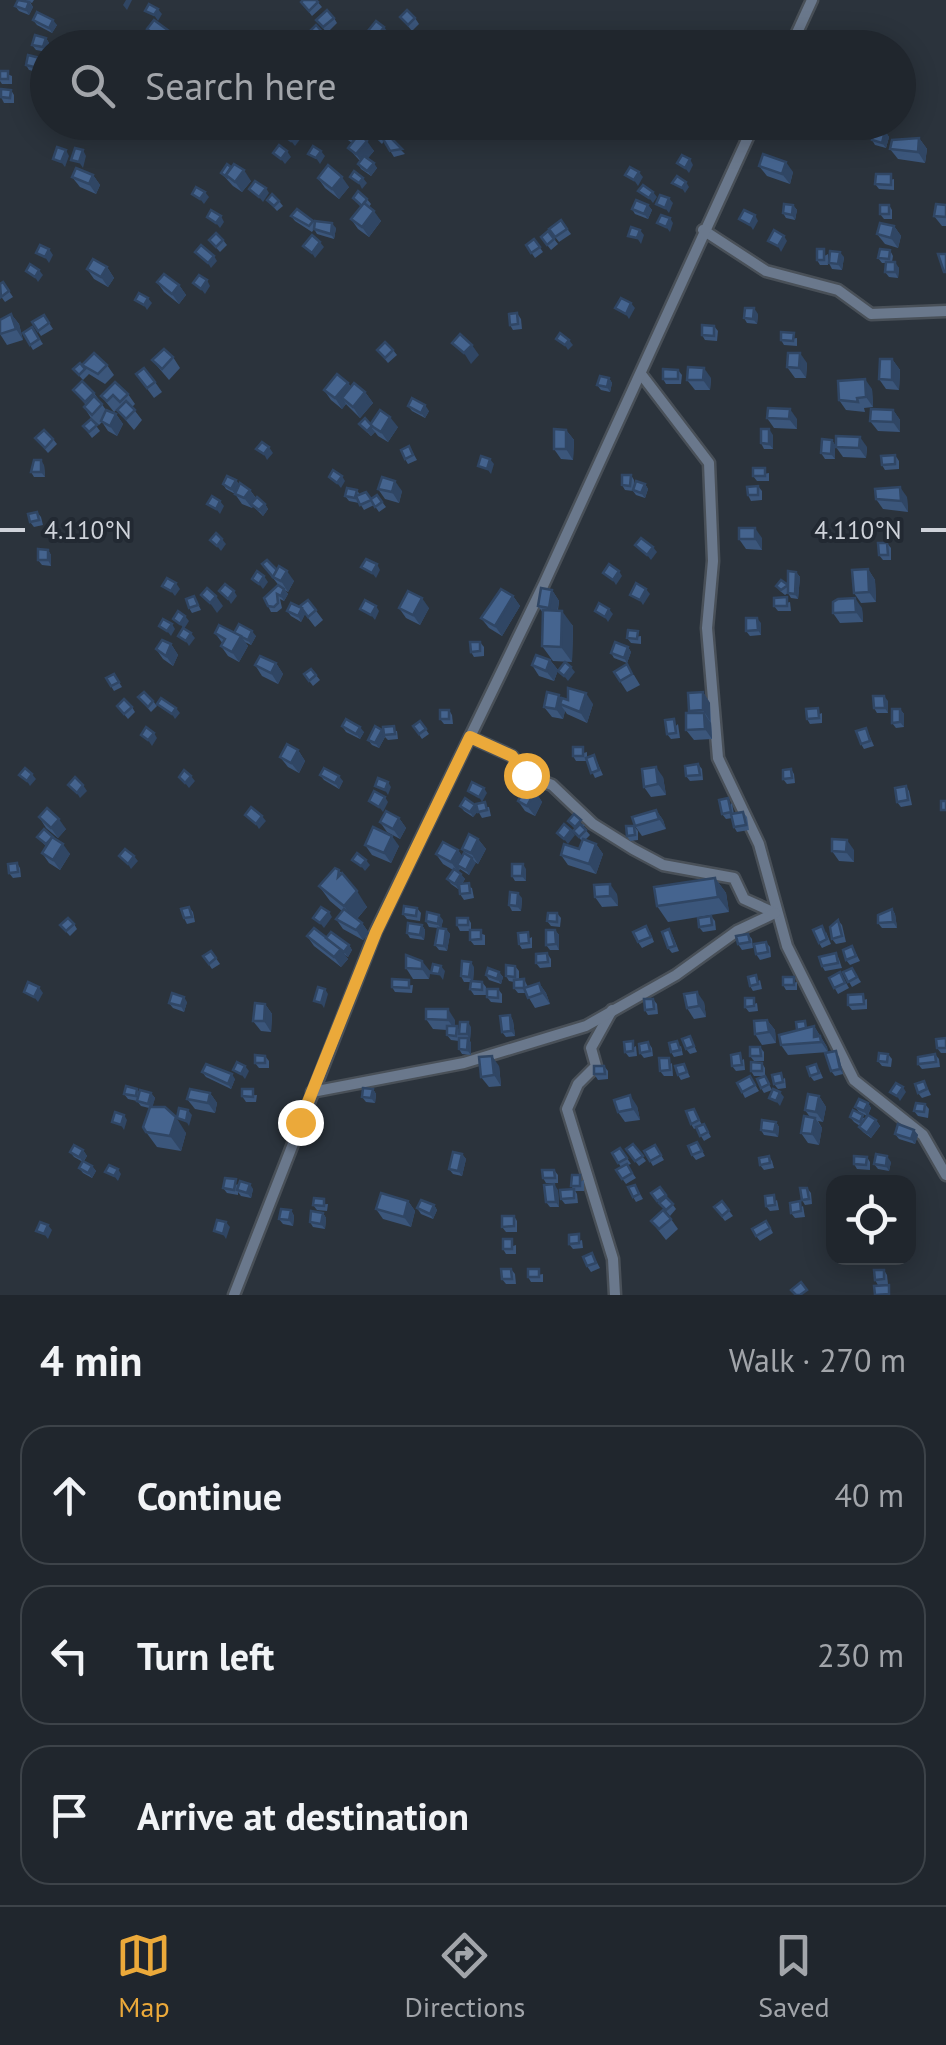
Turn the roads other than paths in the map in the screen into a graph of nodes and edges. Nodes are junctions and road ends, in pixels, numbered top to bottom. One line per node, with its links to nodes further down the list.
1 (812, 0): 2 (street)
2 (798, 30)
3 (746, 140): 4 (street)
4 (703, 230): 5 (street); 6 (street)
5 (946, 311)
6 (642, 374): 7 (street); 8 (street)
7 (470, 737): 8 (street); 10 (street)
8 (776, 913): 9 (street); 11 (street)
9 (614, 1008): 10 (street); 13 (street)
10 (312, 1092): 12 (street)
11 (946, 1175)
12 (234, 1295)
13 (614, 1295)

